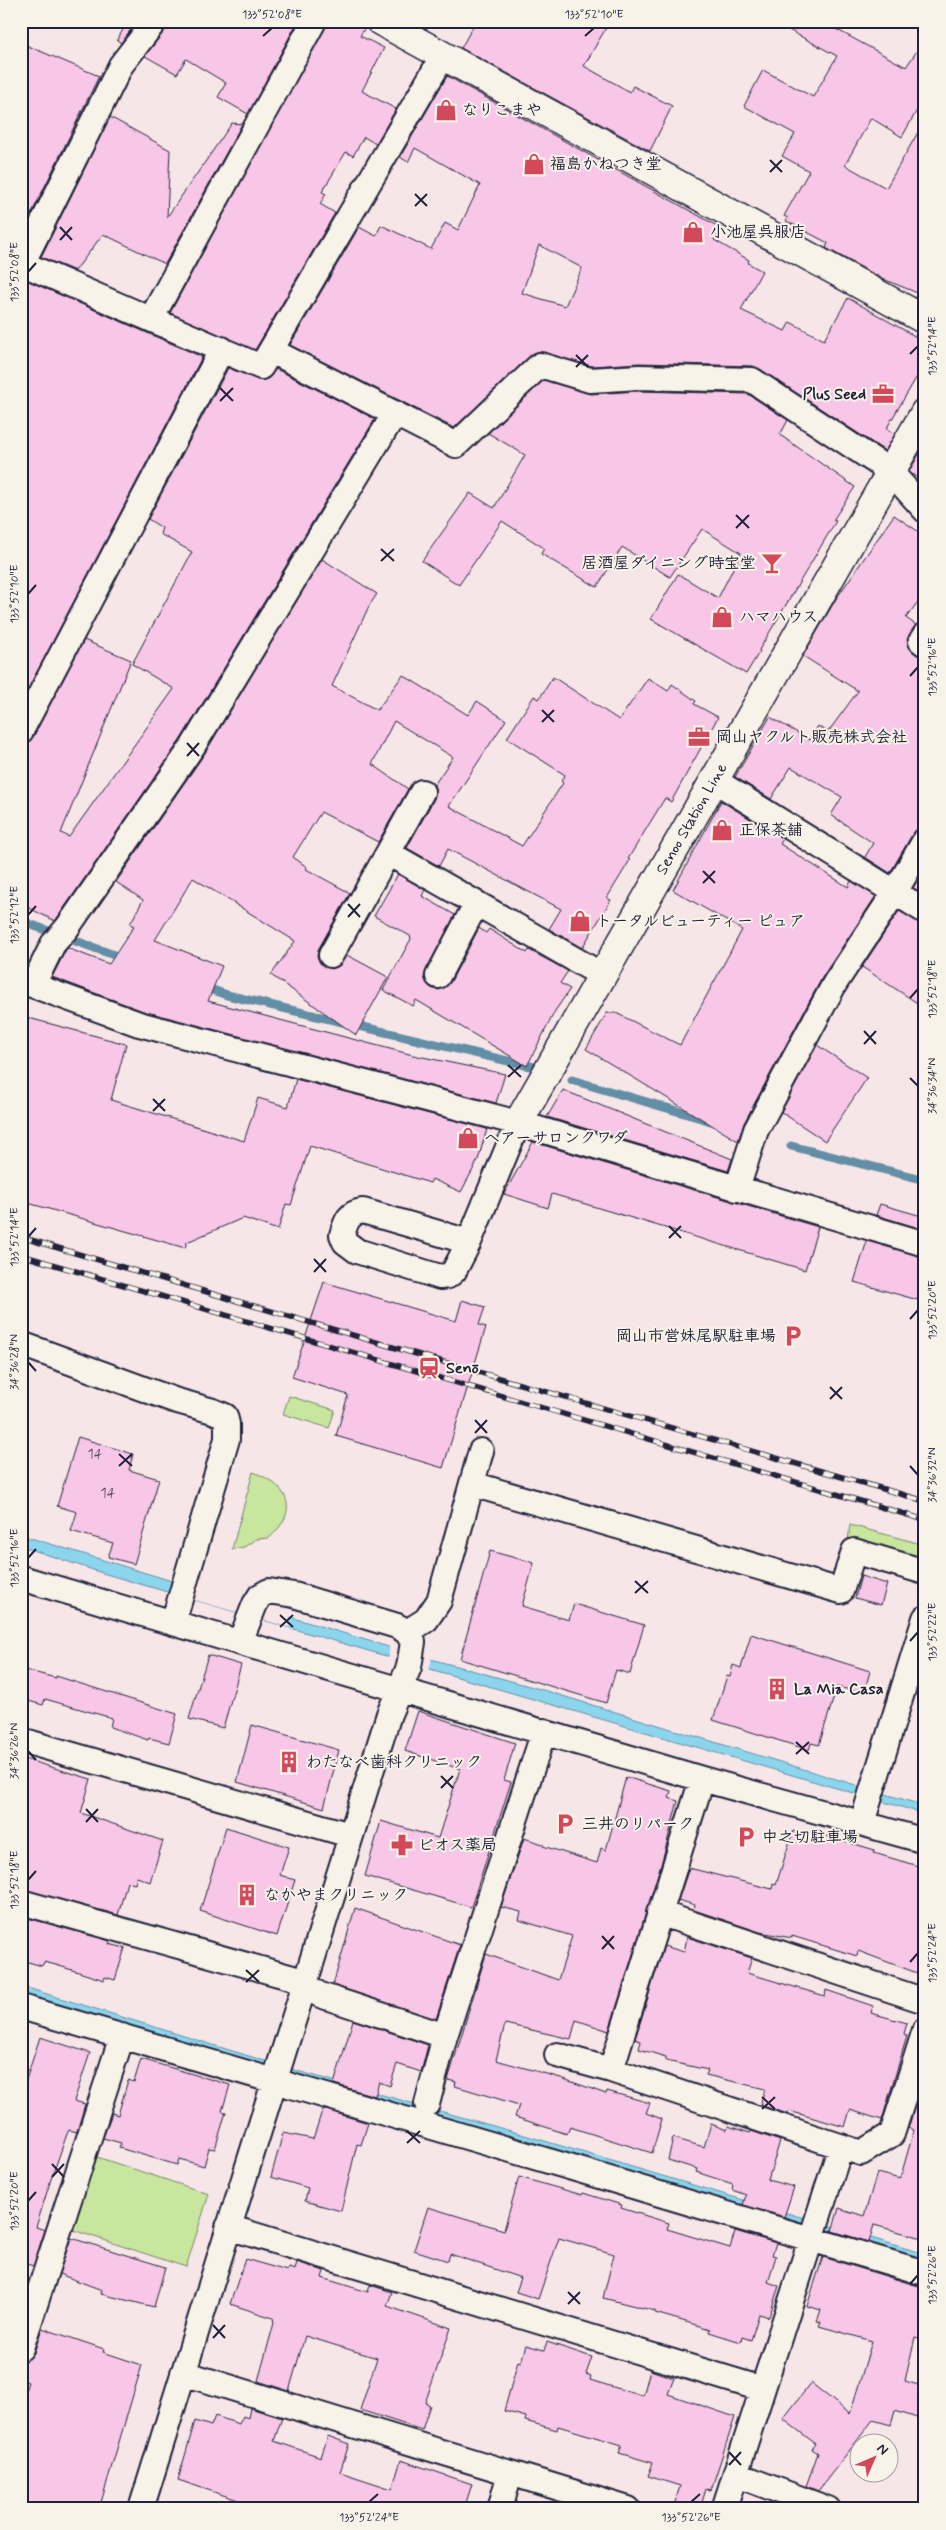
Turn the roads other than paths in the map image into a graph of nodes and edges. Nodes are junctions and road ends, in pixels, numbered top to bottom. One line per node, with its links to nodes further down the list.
1 (155, 21): 5 (street)
2 (314, 21): 6 (street)
3 (380, 21): 4 (main road)
4 (443, 56): 7 (main road); 9 (street)
5 (22, 264): 6 (street)
6 (151, 319): 8 (street)
7 (925, 320)
8 (222, 349): 9 (street); 16 (street)
9 (272, 350): 11 (street)
10 (925, 412): 12 (main road, Senoo Station Line)
11 (395, 413): 12 (street); 27 (street)
12 (890, 471): 13 (street); 17 (main road, Senoo Station Line)
13 (925, 510)
14 (925, 635): 15 (street)
15 (925, 644)
16 (21, 731)
17 (714, 780): 21 (street); 26 (main road, Senoo Station Line)
18 (422, 792): 20 (street)
19 (925, 840): 21 (street)
20 (388, 853): 22 (street); 24 (street)
21 (895, 892): 23 (street); 29 (street)
22 (476, 904): 25 (street); 26 (street)
23 (925, 911)
24 (331, 955)
25 (438, 976)
26 (602, 976): 28 (main road, Senoo Station Line)
27 (27, 983): 28 (street)
28 (518, 1123): 29 (street); 30 (street)
29 (736, 1189): 31 (street)
30 (469, 1242): 30 (street)
31 (925, 1244)
32 (21, 1344): 38 (street)
33 (481, 1451): 34 (street)
34 (472, 1484): 35 (street); 39 (street)
35 (925, 1572)
36 (21, 1578): 38 (street)
37 (925, 1618): 45 (street)
38 (173, 1622): 40 (street)
39 (408, 1632): 40 (street); 41 (street)
40 (240, 1642): 41 (street)
41 (400, 1689): 42 (street); 46 (street)
42 (544, 1730): 44 (street); 55 (street)
43 (21, 1740): 46 (street)
44 (702, 1779): 45 (street); 49 (street)
45 (868, 1804): 47 (street)
46 (350, 1835): 50 (street)
47 (925, 1840)
48 (21, 1902): 50 (street)
49 (659, 1913): 51 (street); 57 (street)
50 (304, 1985): 55 (street); 58 (street)
51 (925, 2001)
52 (21, 2007): 54 (street)
53 (925, 2030): 60 (street)
54 (122, 2036): 58 (street); 64 (street)
55 (445, 2036): 59 (street)
56 (557, 2055): 57 (street)
57 (611, 2070): 60 (street)
58 (276, 2073): 61 (street); 62 (street)
59 (427, 2104)
60 (841, 2146): 62 (street)
61 (228, 2226): 65 (street); 66 (street)
62 (813, 2231): 63 (street); 66 (street)
63 (925, 2273)
64 (21, 2348)
65 (183, 2373): 67 (street); 69 (street)
66 (762, 2389): 68 (street)
67 (510, 2473): 70 (street); 71 (street)
68 (737, 2475): 72 (street); 73 (street)
69 (141, 2509)
70 (500, 2509)
71 (628, 2509)
72 (724, 2509)
73 (828, 2509)

